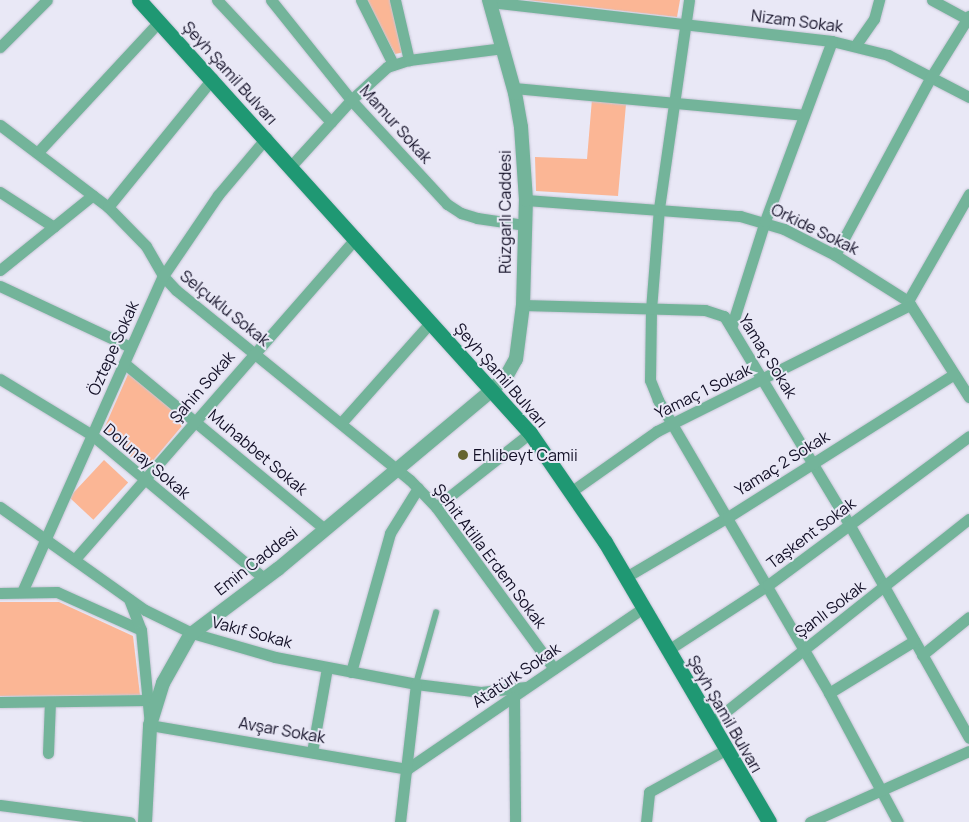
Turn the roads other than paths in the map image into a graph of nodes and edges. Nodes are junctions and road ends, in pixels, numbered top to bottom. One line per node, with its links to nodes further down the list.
1 (47, 0): 16 (street)
2 (139, 0): 12 (main road, Şeyh Şamil Bulvarı)
3 (217, 0): 27 (street)
4 (271, 0): 24 (street, Mamur Sokak)
5 (361, 0): 19 (street)
6 (395, 0): 18 (street)
7 (689, 0): 13 (street)
8 (879, 0): 15 (street)
9 (932, 0): 11 (street)
10 (490, 1): 13 (street, Nizam Sokak); 17 (street, Rüzgarlı Caddesi)
11 (968, 18): 20 (street)
12 (160, 22): 21 (main road, Şeyh Şamil Bulvarı); 30 (street)
13 (685, 25): 14 (street, Nizam Sokak); 25 (street)
14 (832, 41): 15 (street, Nizam Sokak); 26 (street)
15 (855, 46): 20 (street, Nizam Sokak)
16 (0, 47)
17 (503, 48): 18 (street); 22 (street, Rüzgarlı Caddesi)
18 (409, 60): 19 (street)
19 (393, 64): 24 (street)
20 (931, 77): 23 (street, Nizam Sokak); 42 (street)
21 (213, 78): 29 (main road, Şeyh Şamil Bulvarı); 36 (street)
22 (514, 88): 25 (street); 35 (street, Rüzgarlı Caddesi)
23 (969, 97)
24 (351, 100): 27 (street); 39 (street, Mamur Sokak)
25 (675, 101): 26 (street); 37 (street)
26 (803, 115): 38 (street)
27 (331, 122): 31 (street)
28 (0, 125): 30 (street, Selçuklu Sokak)
29 (266, 138): 31 (main road, Şeyh Şamil Bulvarı); 44 (street, Öztepe Sokak)
30 (38, 152): 34 (street, Selçuklu Sokak)
31 (291, 166): 41 (main road, Şeyh Şamil Bulvarı)
32 (0, 192): 40 (street)
33 (969, 194): 46 (street)
34 (93, 195): 36 (street, Selçuklu Sokak); 40 (street)
35 (526, 200): 37 (street, Orkide Sokak); 39 (street, Rüzgarlı Caddesi)
36 (108, 207): 44 (street, Selçuklu Sokak)
37 (659, 208): 38 (street, Orkide Sokak); 48 (street)
38 (765, 221): 42 (street, Orkide Sokak); 50 (street)
39 (525, 224): 47 (street, Rüzgarlı Caddesi)
40 (54, 227): 43 (street)
41 (356, 238): 49 (main road, Şeyh Şamil Bulvarı); 52 (street, Şahin Sokak)
42 (835, 255): 46 (street, Orkide Sokak)
43 (0, 270)
44 (163, 276): 51 (street, Öztepe Sokak); 52 (street, Selçuklu Sokak)
45 (0, 286): 51 (street)
46 (909, 303): 54 (street, Orkide Sokak); 56 (street, Yamaç 1 Sokak)
47 (523, 305): 48 (street, Yamaç Sokak); 57 (street, Rüzgarlı Caddesi)
48 (651, 309): 50 (street, Yamaç Sokak); 61 (street)
49 (431, 322): 57 (main road, Şeyh Şamil Bulvarı); 60 (street)
50 (732, 326): 56 (street, Yamaç Sokak)
51 (130, 347): 53 (street, Öztepe Sokak)
52 (254, 353): 59 (street, Şahin Sokak); 60 (street, Selçuklu Sokak)
53 (124, 362): 59 (street, Muhabbet Sokak); 63 (street, Öztepe Sokak)
54 (954, 374): 58 (street, Orkide Sokak); 65 (street, Yamaç 2 Sokak)
55 (0, 379): 63 (street, Dolunay Sokak)
56 (764, 379): 61 (street, Yamaç 1 Sokak); 65 (street, Yamaç Sokak)
57 (493, 389): 62 (main road, Şeyh Şamil Bulvarı); 66 (street, Emin Caddesi)
58 (969, 397)
59 (195, 421): 67 (street, Şahin Sokak); 75 (street, Muhabbet Sokak)
60 (341, 423): 66 (street, Selçuklu Sokak)
61 (672, 423): 69 (street, Yamaç 1 Sokak); 72 (street)
62 (530, 433): 69 (main road, Şeyh Şamil Bulvarı); 71 (street)
63 (92, 435): 67 (street, Dolunay Sokak); 76 (street, Öztepe Sokak)
64 (969, 436): 74 (street, Taşkent Sokak)
65 (813, 463): 72 (street, Yamaç 2 Sokak); 74 (street, Yamaç Sokak)
66 (396, 468): 68 (street, Şehit Atilla Erdem Sokak); 75 (street, Emin Caddesi)
67 (143, 479): 77 (street, Şahin Sokak); 79 (street, Dolunay Sokak)
68 (418, 488): 71 (street, Şehit Atilla Erdem Sokak); 96 (street)
69 (572, 491): 78 (main road, Şeyh Şamil Bulvarı)
70 (0, 507): 76 (street, Vakıf Sokak)
71 (436, 507): 95 (street, Şehit Atilla Erdem Sokak)
72 (728, 517): 78 (street, Yamaç 2 Sokak); 80 (street)
73 (969, 519): 81 (street, Şanlı Sokak)
74 (849, 524): 80 (street, Taşkent Sokak); 81 (street, Yamaç Sokak)
75 (324, 529): 79 (street, Emin Caddesi)
76 (45, 538): 77 (street, Vakıf Sokak); 82 (street, Öztepe Sokak)
77 (75, 559): 84 (street, Vakıf Sokak)
78 (626, 577): 85 (main road, Şeyh Şamil Bulvarı)
79 (265, 578): 89 (street, Emin Caddesi)
80 (768, 585): 91 (street, Taşkent Sokak); 92 (street)
81 (884, 588): 90 (street, Yamaç Sokak); 92 (street, Şanlı Sokak)
82 (22, 592): 83 (street); 88 (street)
83 (0, 594)
84 (129, 599): 88 (street); 89 (street, Vakıf Sokak)
85 (643, 608): 91 (main road, Şeyh Şamil Bulvarı); 95 (street, Atatürk Sokak)
86 (436, 613): 97 (lane)
87 (969, 617): 93 (street)
88 (141, 630): 101 (street)
89 (192, 633): 94 (street, Vakıf Sokak); 105 (street, Emin Caddesi)
90 (914, 641): 93 (street, Yamaç Sokak); 99 (street)
91 (668, 650): 104 (main road, Şeyh Şamil Bulvarı)
92 (803, 650): 99 (street); 104 (street, Şanlı Sokak)
93 (922, 655): 106 (street, Yamaç Sokak)
94 (327, 668): 96 (street, Vakıf Sokak); 109 (street)
95 (554, 668): 98 (street, Atatürk Sokak)
96 (351, 672): 97 (street, Vakıf Sokak)
97 (416, 684): 98 (street, Vakıf Sokak); 111 (street)
98 (530, 686): 100 (street, Atatürk Sokak)
99 (830, 693): 112 (street)
100 (514, 697): 111 (street, Atatürk Sokak); 118 (street)
101 (148, 700): 103 (street); 105 (street)
102 (0, 702): 103 (street)
103 (50, 702): 110 (street)
104 (710, 724): 107 (main road, Şeyh Şamil Bulvarı)
105 (150, 725): 109 (street, Avşar Sokak); 116 (street, Emin Caddesi)
106 (969, 738)
107 (725, 750): 119 (street); 120 (main road, Şeyh Şamil Bulvarı)
108 (969, 751): 112 (street)
109 (312, 752): 111 (street, Avşar Sokak)
110 (48, 753)
111 (407, 769): 117 (street)
112 (881, 788): 121 (street); 122 (street)
113 (0, 805): 114 (street)
114 (45, 816): 115 (street)
115 (130, 822)
116 (145, 822)
117 (400, 822)
118 (515, 822)
119 (646, 822)
120 (769, 822)
121 (810, 822)
122 (898, 822)

